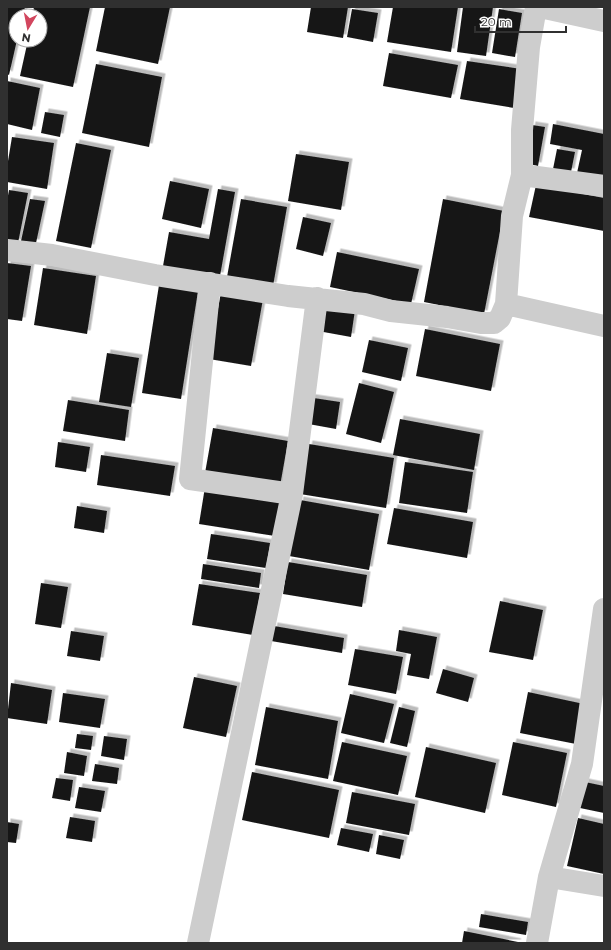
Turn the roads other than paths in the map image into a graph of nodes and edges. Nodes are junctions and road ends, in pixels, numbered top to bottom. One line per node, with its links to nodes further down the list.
1 (536, 7): 4 (street)
2 (540, 7): 3 (street)
3 (604, 21)
4 (522, 175): 5 (street); 9 (street)
5 (604, 186)
6 (7, 250): 7 (street)
7 (210, 283): 8 (street); 11 (street)
8 (317, 298): 9 (street); 11 (street)
9 (506, 304): 10 (street)
10 (604, 326)
11 (292, 494): 15 (street)
12 (604, 609): 13 (street)
13 (549, 877): 14 (street); 16 (street)
14 (604, 886)
15 (198, 943)
16 (537, 943)

